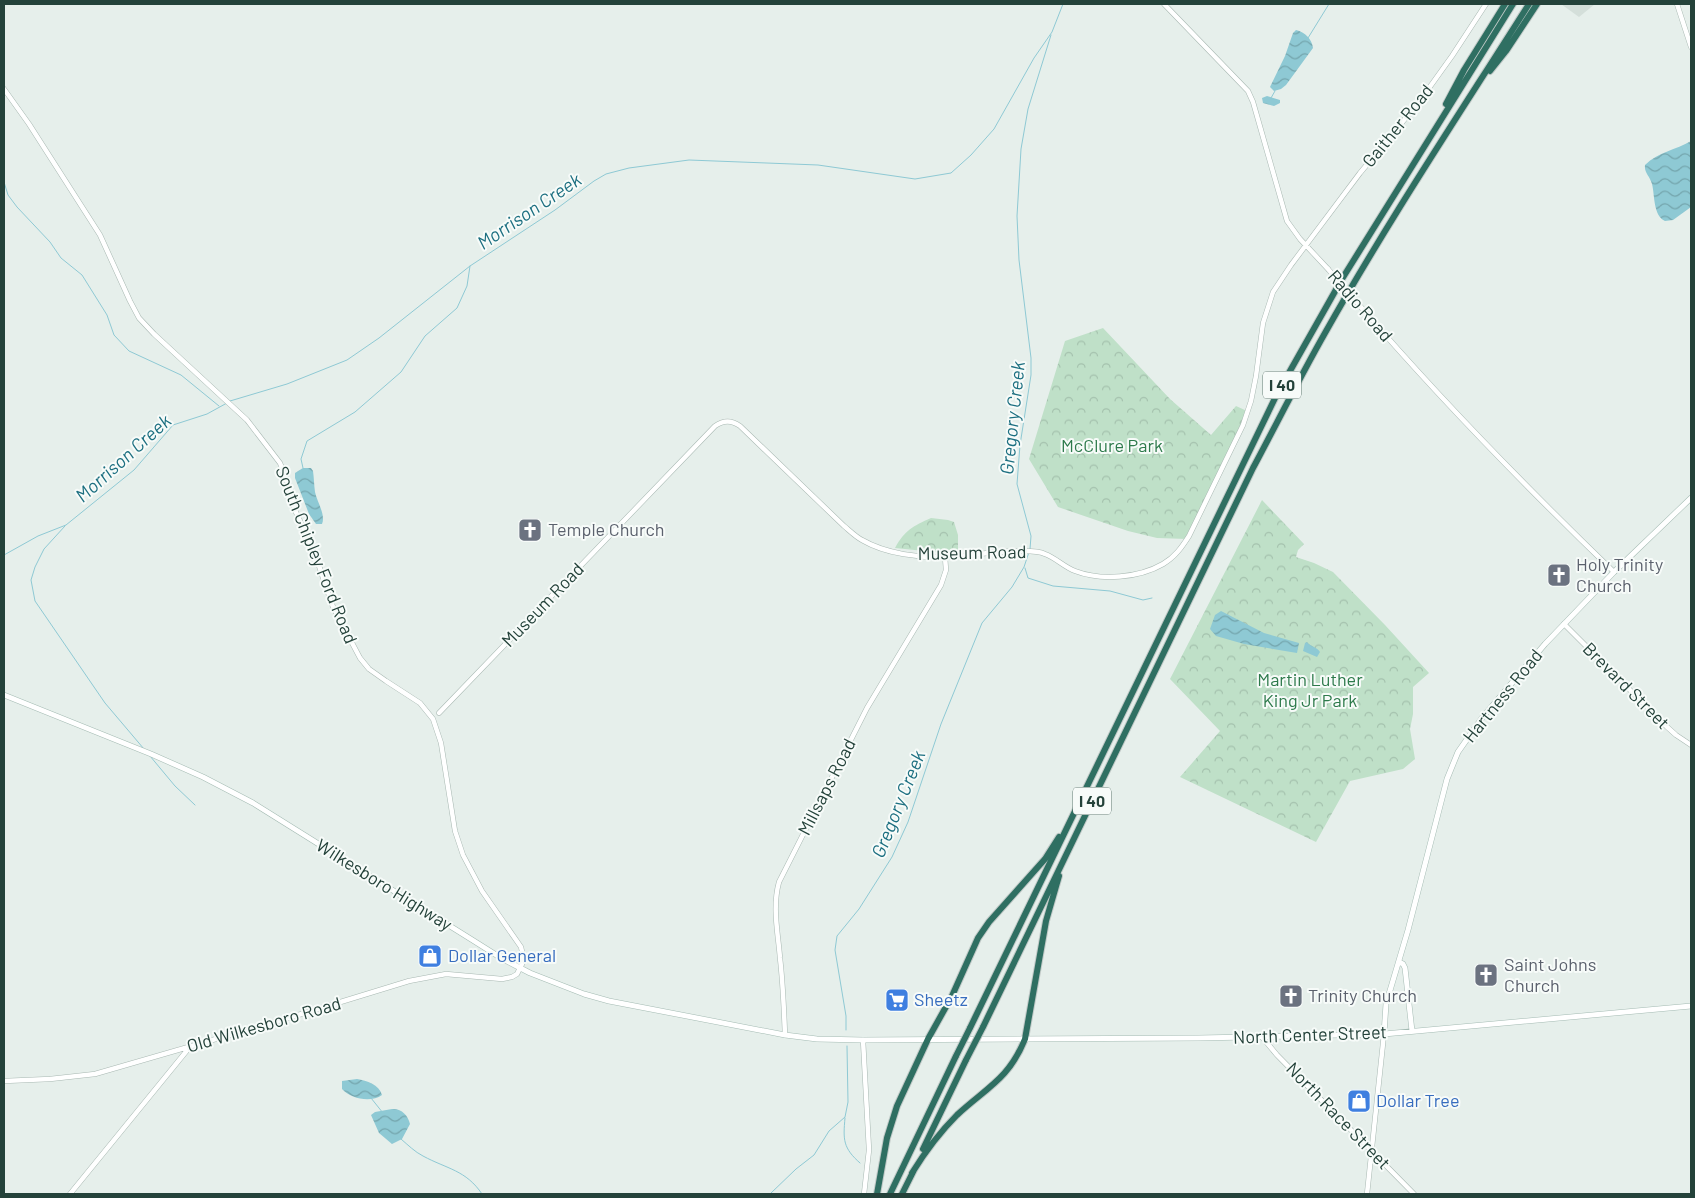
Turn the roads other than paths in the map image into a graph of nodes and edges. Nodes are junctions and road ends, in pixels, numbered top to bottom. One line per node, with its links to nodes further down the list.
1 (1164, 4): 12 (street, Radio Road)
2 (1486, 4): 12 (street, Gaither Road)
3 (1505, 4): 11 (highway)
4 (1513, 4): 11 (highway, I 40)
5 (1529, 4): 10 (highway, I 40)
6 (1537, 4): 10 (highway)
7 (1677, 4): 8 (street)
8 (1691, 47)
9 (4, 89): 23 (street, South Chipley Ford Road)
10 (1464, 106): 21 (highway, I 40)
11 (1417, 157): 20 (highway, I 40)
12 (1306, 245): 14 (street, Museum Road); 15 (street, Radio Road, bridge)
13 (1691, 498): 15 (main road, Hartness Road)
14 (945, 557): 18 (street, Museum Road); 27 (street, Millsaps Road)
15 (1614, 572): 16 (main road, Hartness Road)
16 (1564, 624): 19 (street, Brevard Street); 22 (main road, Hartness Road)
17 (4, 695): 23 (main road, Wilkesboro Highway)
18 (439, 713)
19 (1691, 745)
20 (1087, 786): 29 (highway); 39 (highway, I 40, bridge)
21 (1072, 842): 30 (highway); 35 (highway, I 40, bridge)
22 (1399, 962): 25 (main road); 26 (main road, Hartness Road)
23 (521, 968): 27 (main road, Wilkesboro Highway); 32 (street, Old Wilkesboro Road)
24 (1691, 1006): 25 (main road, North Center Street)
25 (1412, 1030): 26 (main road, North Center Street)
26 (1384, 1034): 28 (main road, North Center Street); 34 (street)
27 (785, 1035): 31 (main road, Wilkesboro Highway)
28 (1262, 1037): 30 (main road, North Center Street); 34 (street, North Race Street)
29 (928, 1039): 30 (main road, North Center Street); 31 (main road, Wilkesboro Highway); 38 (highway)
30 (1025, 1039): 35 (highway)
31 (863, 1040): 37 (street)
32 (190, 1047): 33 (street, Old Wilkesboro Road); 36 (street)
33 (4, 1081)
34 (1371, 1151): 41 (street); 42 (street, North Race Street)
35 (912, 1173): 40 (highway, I 40)
36 (70, 1194)
37 (864, 1194)
38 (877, 1194)
39 (890, 1194)
40 (902, 1194)
41 (1367, 1194)
42 (1414, 1194)

